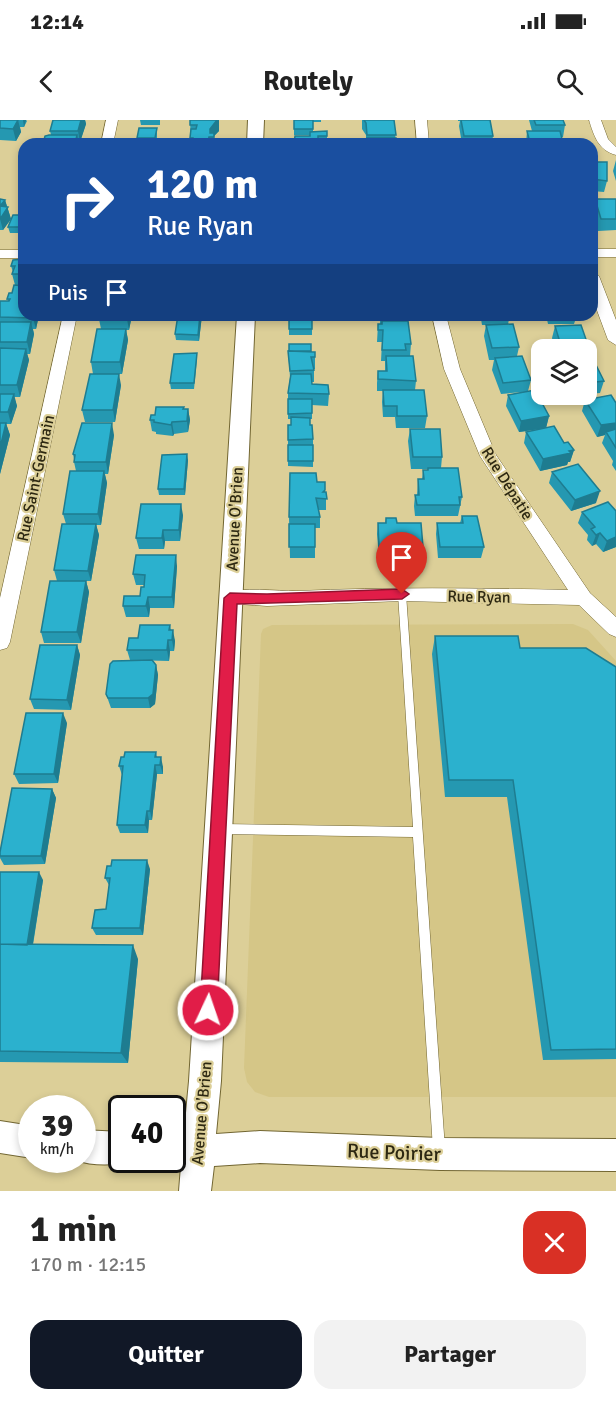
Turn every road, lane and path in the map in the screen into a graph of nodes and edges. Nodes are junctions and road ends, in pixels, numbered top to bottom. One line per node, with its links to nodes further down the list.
1 (112, 120): 5 (street)
2 (256, 120): 6 (street)
3 (421, 120): 7 (street)
4 (595, 120): 8 (street)
5 (108, 138)
6 (255, 138)
7 (422, 138)
8 (616, 151)
9 (598, 253): 10 (street)
10 (616, 253)
11 (0, 254): 12 (street)
12 (18, 254)
13 (598, 292): 17 (street)
14 (69, 321): 22 (street, Rue Saint-Germain)
15 (246, 321): 19 (street, Avenue O'Brien)
16 (440, 321): 20 (street, Rue Dépatie)
17 (616, 340)
18 (402, 594): 19 (street, Rue Ryan); 20 (street, Rue Ryan); 24 (lane)
19 (230, 598): 23 (street, Avenue O'Brien)
20 (583, 598): 21 (street, Rue Dépatie)
21 (616, 629)
22 (0, 642)
23 (218, 830): 24 (lane); 27 (street, Avenue O'Brien)
24 (418, 832): 30 (lane)
25 (0, 1137): 26 (street)
26 (18, 1140)
27 (186, 1147)
28 (186, 1150): 30 (street, Rue Poirier)
29 (186, 1154): 32 (street, Avenue O'Brien)
30 (440, 1154): 31 (street, Rue Poirier)
31 (616, 1155)
32 (195, 1191)

